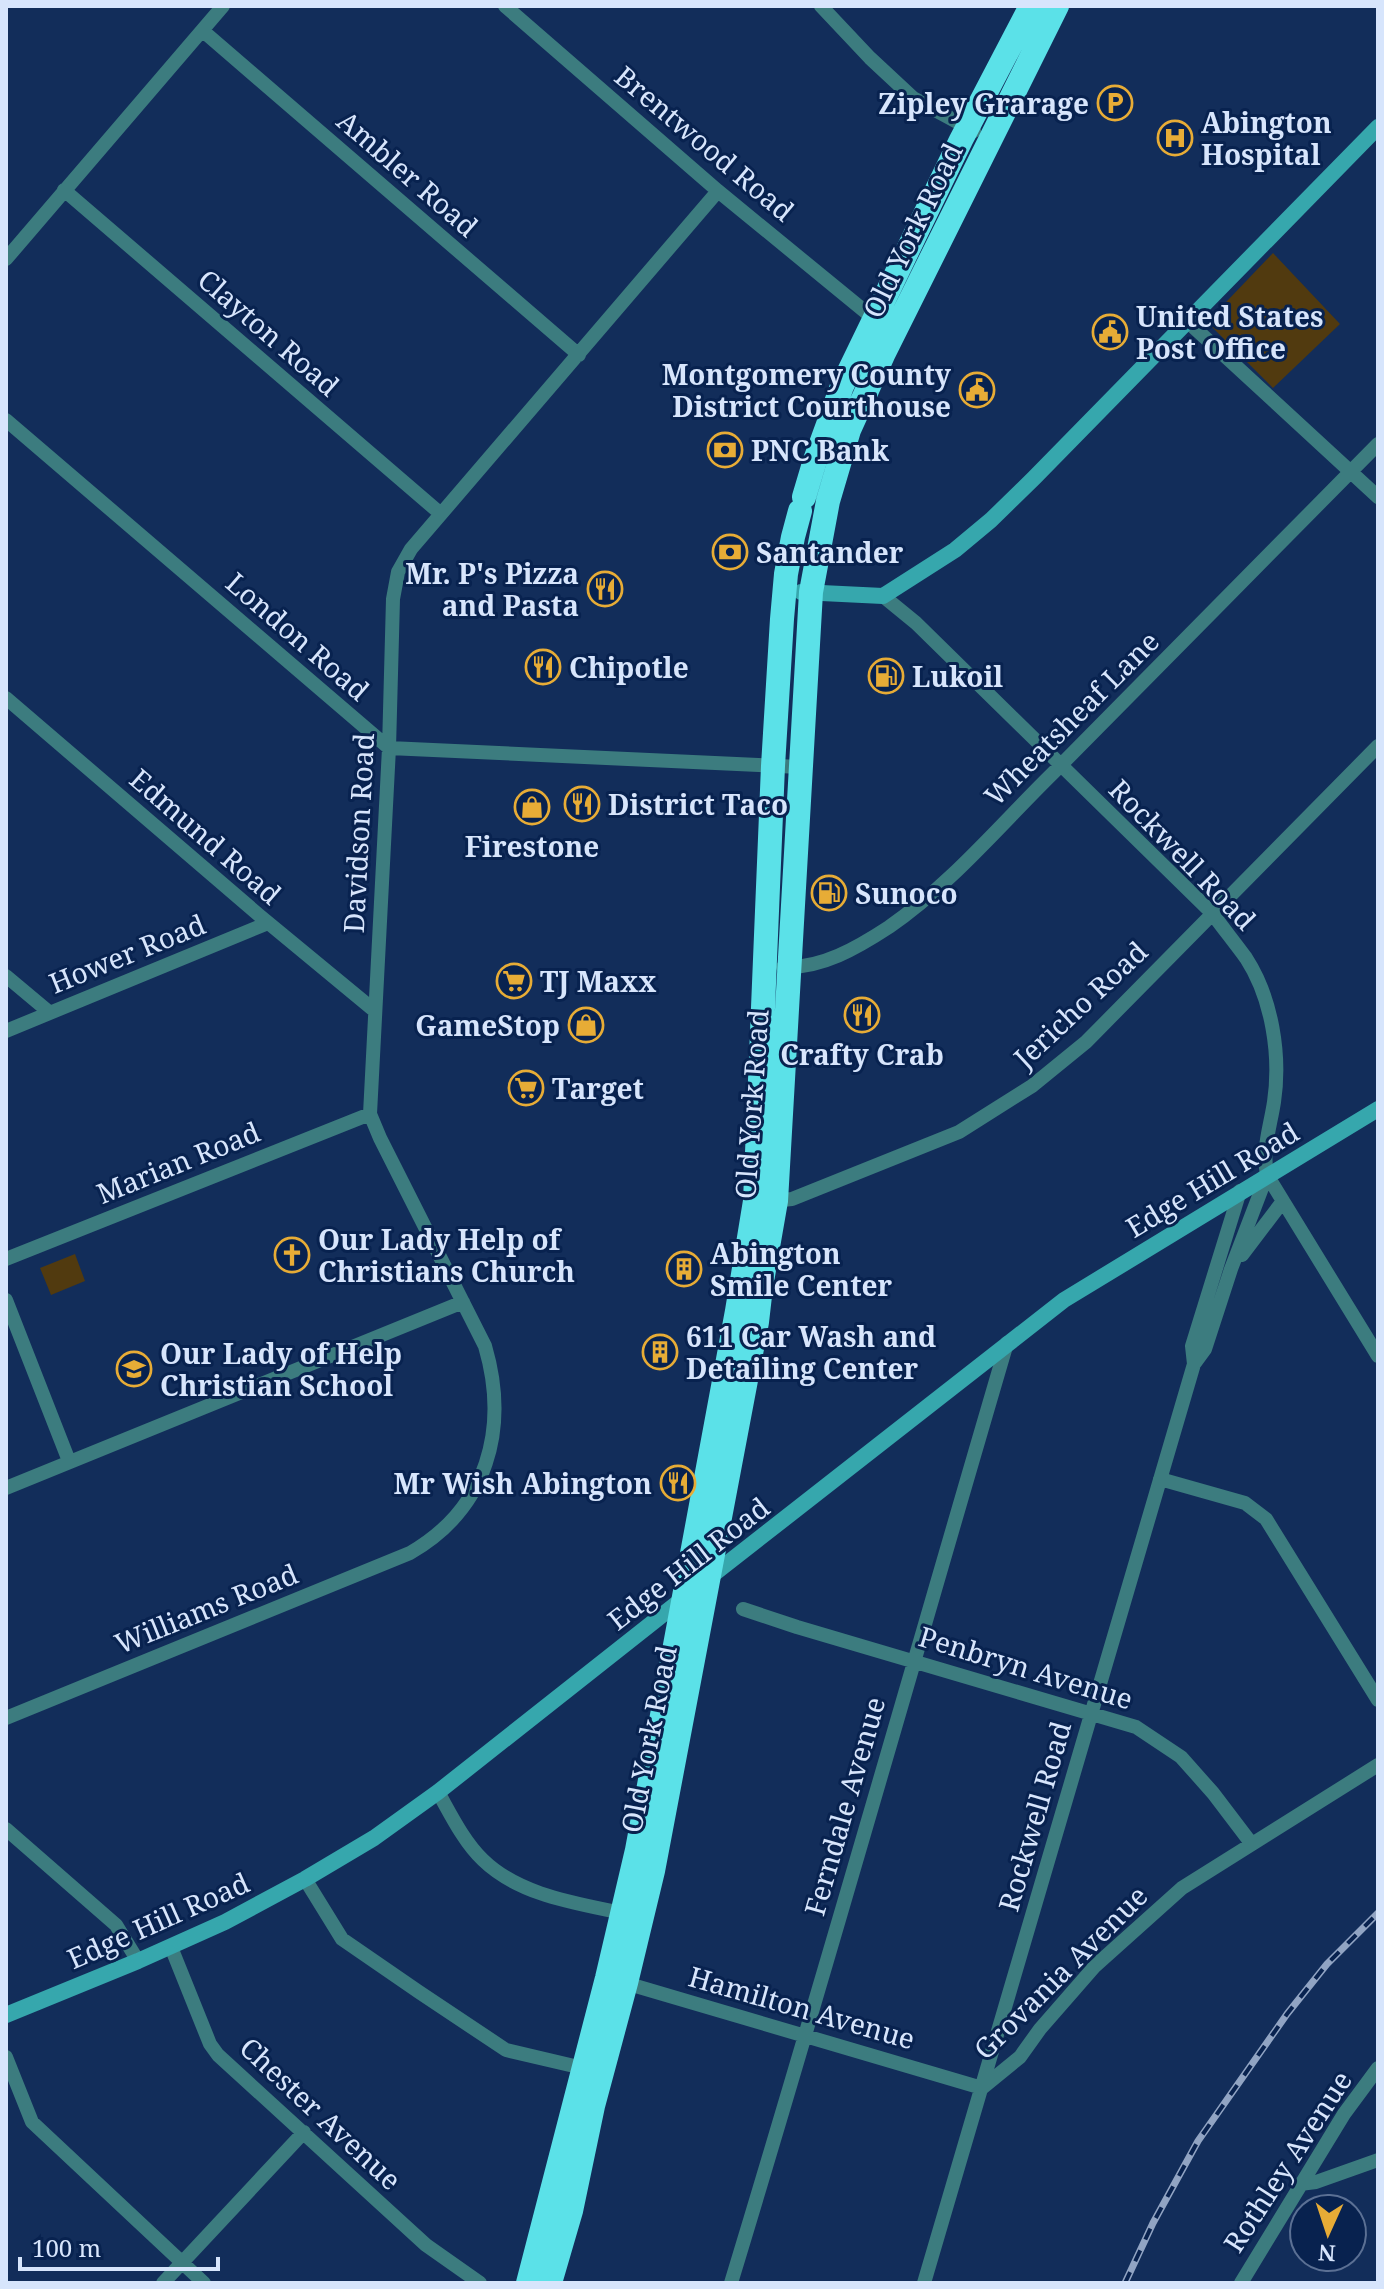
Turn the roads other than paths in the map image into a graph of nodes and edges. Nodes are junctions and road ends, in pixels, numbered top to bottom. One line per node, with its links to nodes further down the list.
1 (223, 6): 6 (street)
2 (505, 6): 11 (street, Brentwood Road)
3 (821, 6): 8 (street)
4 (1031, 6): 8 (highway, Old York Road)
5 (1057, 6): 9 (highway, Old York Road)
6 (203, 31): 10 (street); 15 (street, Ambler Road)
7 (1378, 127): 14 (street)
8 (968, 128): 9 (street); 13 (highway, Old York Road)
9 (990, 139): 22 (highway, Old York Road)
10 (64, 190): 12 (street); 20 (street, Clayton Road)
11 (718, 191): 13 (street, Brentwood Road); 15 (street, Davidson Road)
12 (6, 259)
13 (873, 318): 21 (highway, Old York Road)
14 (1187, 321): 18 (street); 23 (street)
15 (579, 355): 20 (street, Davidson Road)
16 (6, 420): 26 (street, London Road)
17 (1378, 444): 18 (street, Wheatsheaf Lane)
18 (1351, 472): 19 (street); 27 (street, Wheatsheaf Lane)
19 (1378, 497)
20 (441, 514): 26 (street, Davidson Road)
21 (784, 592): 22 (street); 28 (highway, Old York Road)
22 (811, 592): 23 (street); 29 (highway, Old York Road)
23 (883, 596): 27 (street, Rockwell Road)
24 (6, 698): 31 (street, Edmund Road)
25 (1378, 746): 30 (street, Jericho Road)
26 (389, 748): 28 (street); 35 (street, Davidson Road)
27 (1060, 765): 30 (street, Rockwell Road); 33 (street, Wheatsheaf Lane)
28 (773, 766): 29 (street); 32 (highway, Old York Road)
29 (800, 767): 33 (highway, Old York Road)
30 (1212, 913): 40 (street, Rockwell Road); 42 (street, Jericho Road)
31 (268, 923): 35 (street, Edmund Road); 36 (street, Hower Road)
32 (764, 966): 33 (street, Wheatsheaf Lane); 42 (highway, Old York Road)
33 (790, 967): 42 (highway, Old York Road)
34 (6, 976): 36 (street)
35 (375, 1011): 39 (street, Davidson Road)
36 (49, 1012): 37 (street, Hower Road)
37 (6, 1031)
38 (1378, 1109): 40 (street, Edge Hill Road)
39 (370, 1114): 44 (street, Marian Road); 47 (street, Davidson Road)
40 (1267, 1175): 41 (street, Edge Hill Road); 43 (street); 45 (street, Rockwell Road)
41 (1240, 1191): 48 (street, Edge Hill Road); 50 (street, Rockwell Road)
42 (766, 1201): 65 (highway, Old York Road); 68 (highway, Old York Road)
43 (1283, 1201): 45 (street, Rockwell Road); 49 (street)
44 (6, 1259)
45 (1231, 1269): 50 (street, Rockwell Road)
46 (6, 1300): 51 (street)
47 (463, 1302): 51 (street); 54 (street, Davidson Road)
48 (1007, 1343): 56 (street, Ferndale Avenue); 61 (street, Edge Hill Road)
49 (1378, 1356)
50 (1194, 1364): 52 (street, Rockwell Road)
51 (69, 1461): 53 (street)
52 (1160, 1479): 57 (street); 58 (street, Rockwell Road)
53 (6, 1488)
54 (425, 1544): 59 (street, Williams Road)
55 (743, 1609): 56 (street, Penbryn Avenue)
56 (913, 1660): 58 (street, Penbryn Avenue); 70 (street, Ferndale Avenue)
57 (1378, 1700)
58 (1091, 1714): 63 (street, Penbryn Avenue); 74 (street, Rockwell Road)
59 (6, 1718)
60 (1378, 1765): 63 (street, Grovania Avenue)
61 (438, 1792): 64 (street, Edge Hill Road); 65 (street)
62 (6, 1829): 67 (street)
63 (1251, 1843): 74 (street, Grovania Avenue)
64 (305, 1879): 66 (street, Edge Hill Road); 73 (street)
65 (622, 1913): 68 (highway, Old York Road)
66 (171, 1947): 67 (street, Edge Hill Road); 75 (street, Chester Avenue)
67 (138, 1961): 69 (street, Edge Hill Road)
68 (616, 1980): 70 (street, Hamilton Avenue); 73 (highway, Old York Road)
69 (6, 2015)
70 (806, 2034): 74 (street, Hamilton Avenue); 84 (street, Ferndale Avenue)
71 (6, 2057): 78 (street)
72 (1378, 2068): 77 (street, Rothley Avenue)
73 (592, 2070): 82 (highway, Old York Road); 83 (highway, Old York Road)
74 (982, 2088): 85 (street, Rockwell Road)
75 (304, 2132): 78 (street); 81 (street, Chester Avenue)
76 (1378, 2160): 77 (street)
77 (1300, 2184): 86 (street, Rothley Avenue)
78 (182, 2263): 79 (street); 80 (street)
79 (163, 2283)
80 (204, 2283)
81 (480, 2283)
82 (528, 2283)
83 (550, 2283)
84 (731, 2283)
85 (924, 2283)
86 (1241, 2283)

